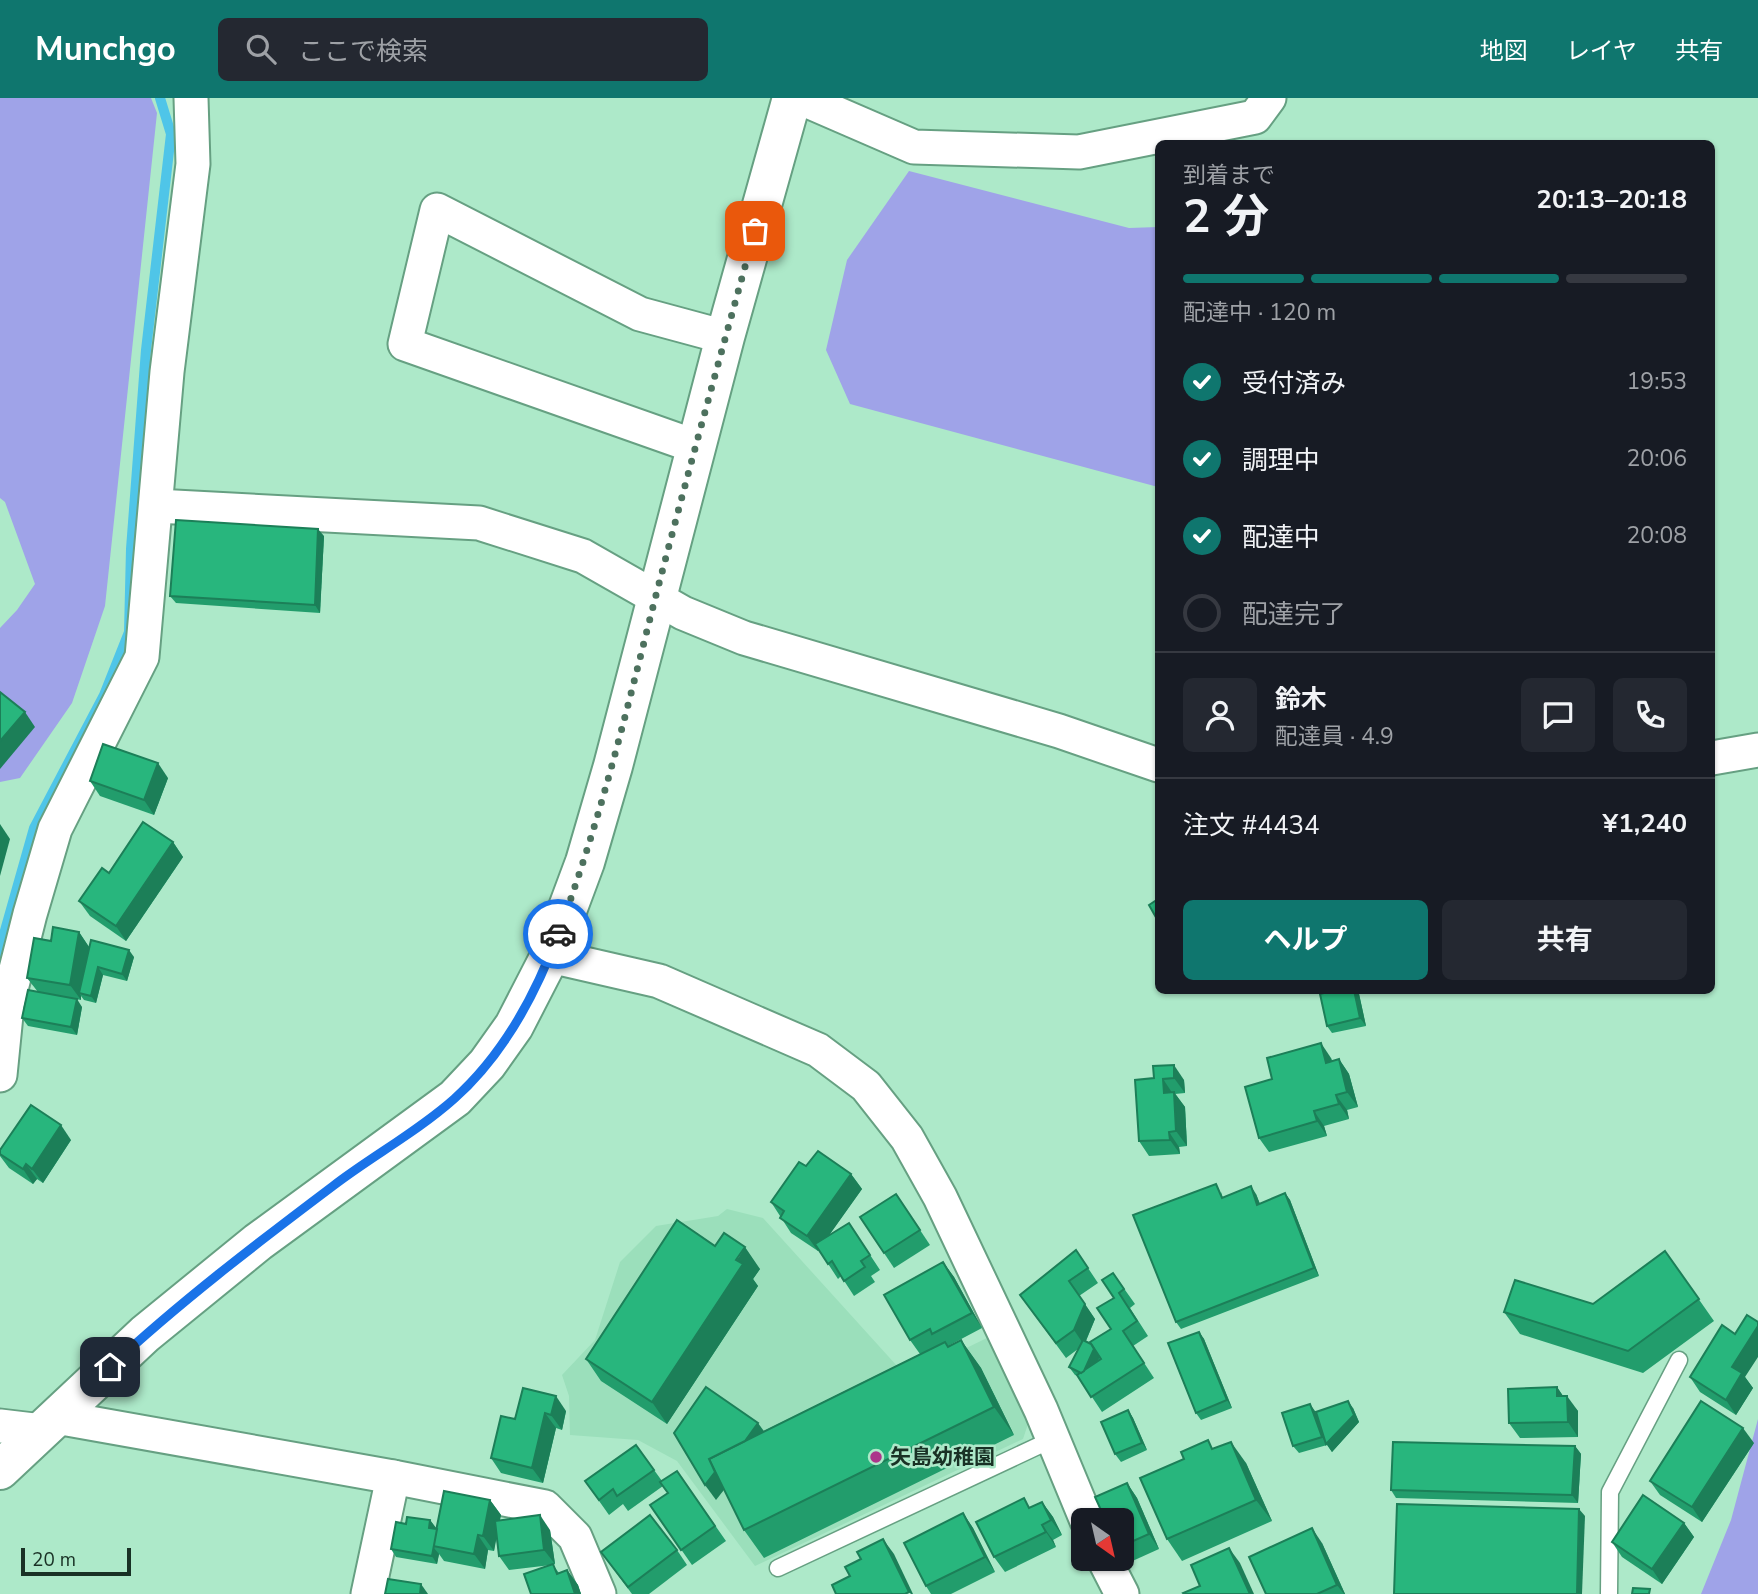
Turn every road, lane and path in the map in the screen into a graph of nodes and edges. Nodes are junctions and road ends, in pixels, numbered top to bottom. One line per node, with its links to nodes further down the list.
1 (191, 98): 7 (street)
2 (792, 98): 5 (main road)
3 (801, 98): 4 (street)
4 (1269, 98)
5 (725, 337): 6 (main road); 6 (street)
6 (697, 447): 8 (main road)
7 (156, 506): 8 (street); 13 (street)
8 (655, 599): 11 (street); 12 (main road)
9 (1758, 750): 10 (street)
10 (1715, 757)
11 (1155, 764)
12 (550, 956): 15 (main road); 17 (street)
13 (0, 1075)
14 (1679, 1360): 26 (lane)
15 (49, 1424): 16 (street); 18 (main road); 19 (street)
16 (0, 1426)
17 (1053, 1439): 20 (street); 21 (lane)
18 (0, 1470)
19 (393, 1477): 23 (street); 24 (street)
20 (1082, 1508)
21 (778, 1568)
22 (1111, 1572): 25 (street)
23 (368, 1594)
24 (599, 1594)
25 (1122, 1594)
26 (1609, 1594)

